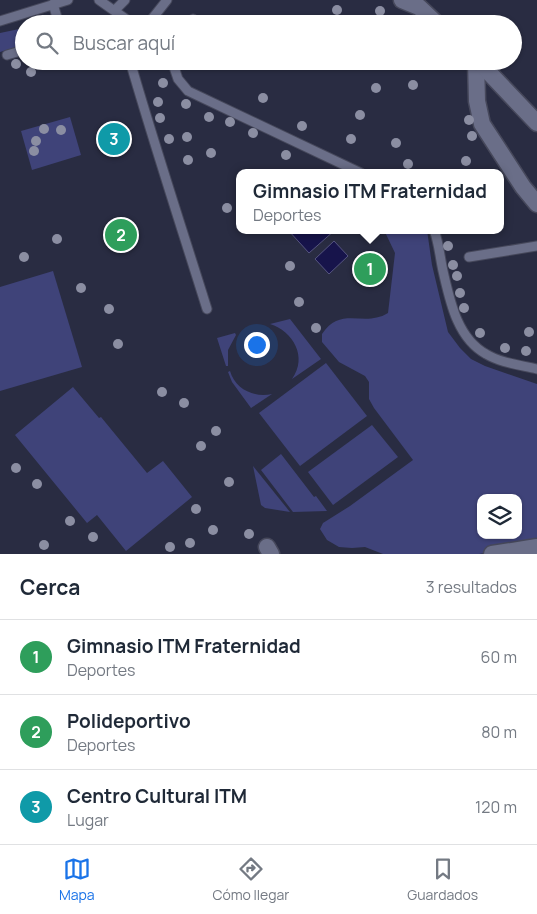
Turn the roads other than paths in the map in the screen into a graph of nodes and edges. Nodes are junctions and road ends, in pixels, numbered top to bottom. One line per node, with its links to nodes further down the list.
1 (68, 0): 6 (lane)
2 (99, 0): 7 (lane)
3 (125, 0): 7 (lane)
4 (167, 0): 12 (lane)
5 (402, 0): 13 (street)
6 (53, 4): 8 (lane); 9 (lane)
7 (116, 10): 10 (lane); 11 (lane)
8 (19, 15)
9 (56, 15)
10 (117, 15)
11 (122, 15)
12 (155, 15)
13 (427, 15)
14 (15, 16): 15 (lane)
15 (0, 21)
16 (15, 53): 17 (lane)
17 (7, 55)
18 (133, 70): 28 (lane)
19 (175, 70): 23 (lane)
20 (477, 70): 24 (street)
21 (486, 70): 22 (street)
22 (537, 122)
23 (353, 169)
24 (537, 204)
25 (435, 234): 29 (lane)
26 (537, 246): 27 (lane)
27 (469, 257)
28 (207, 309)
29 (537, 369)
30 (537, 547): 31 (street)
31 (492, 554)

